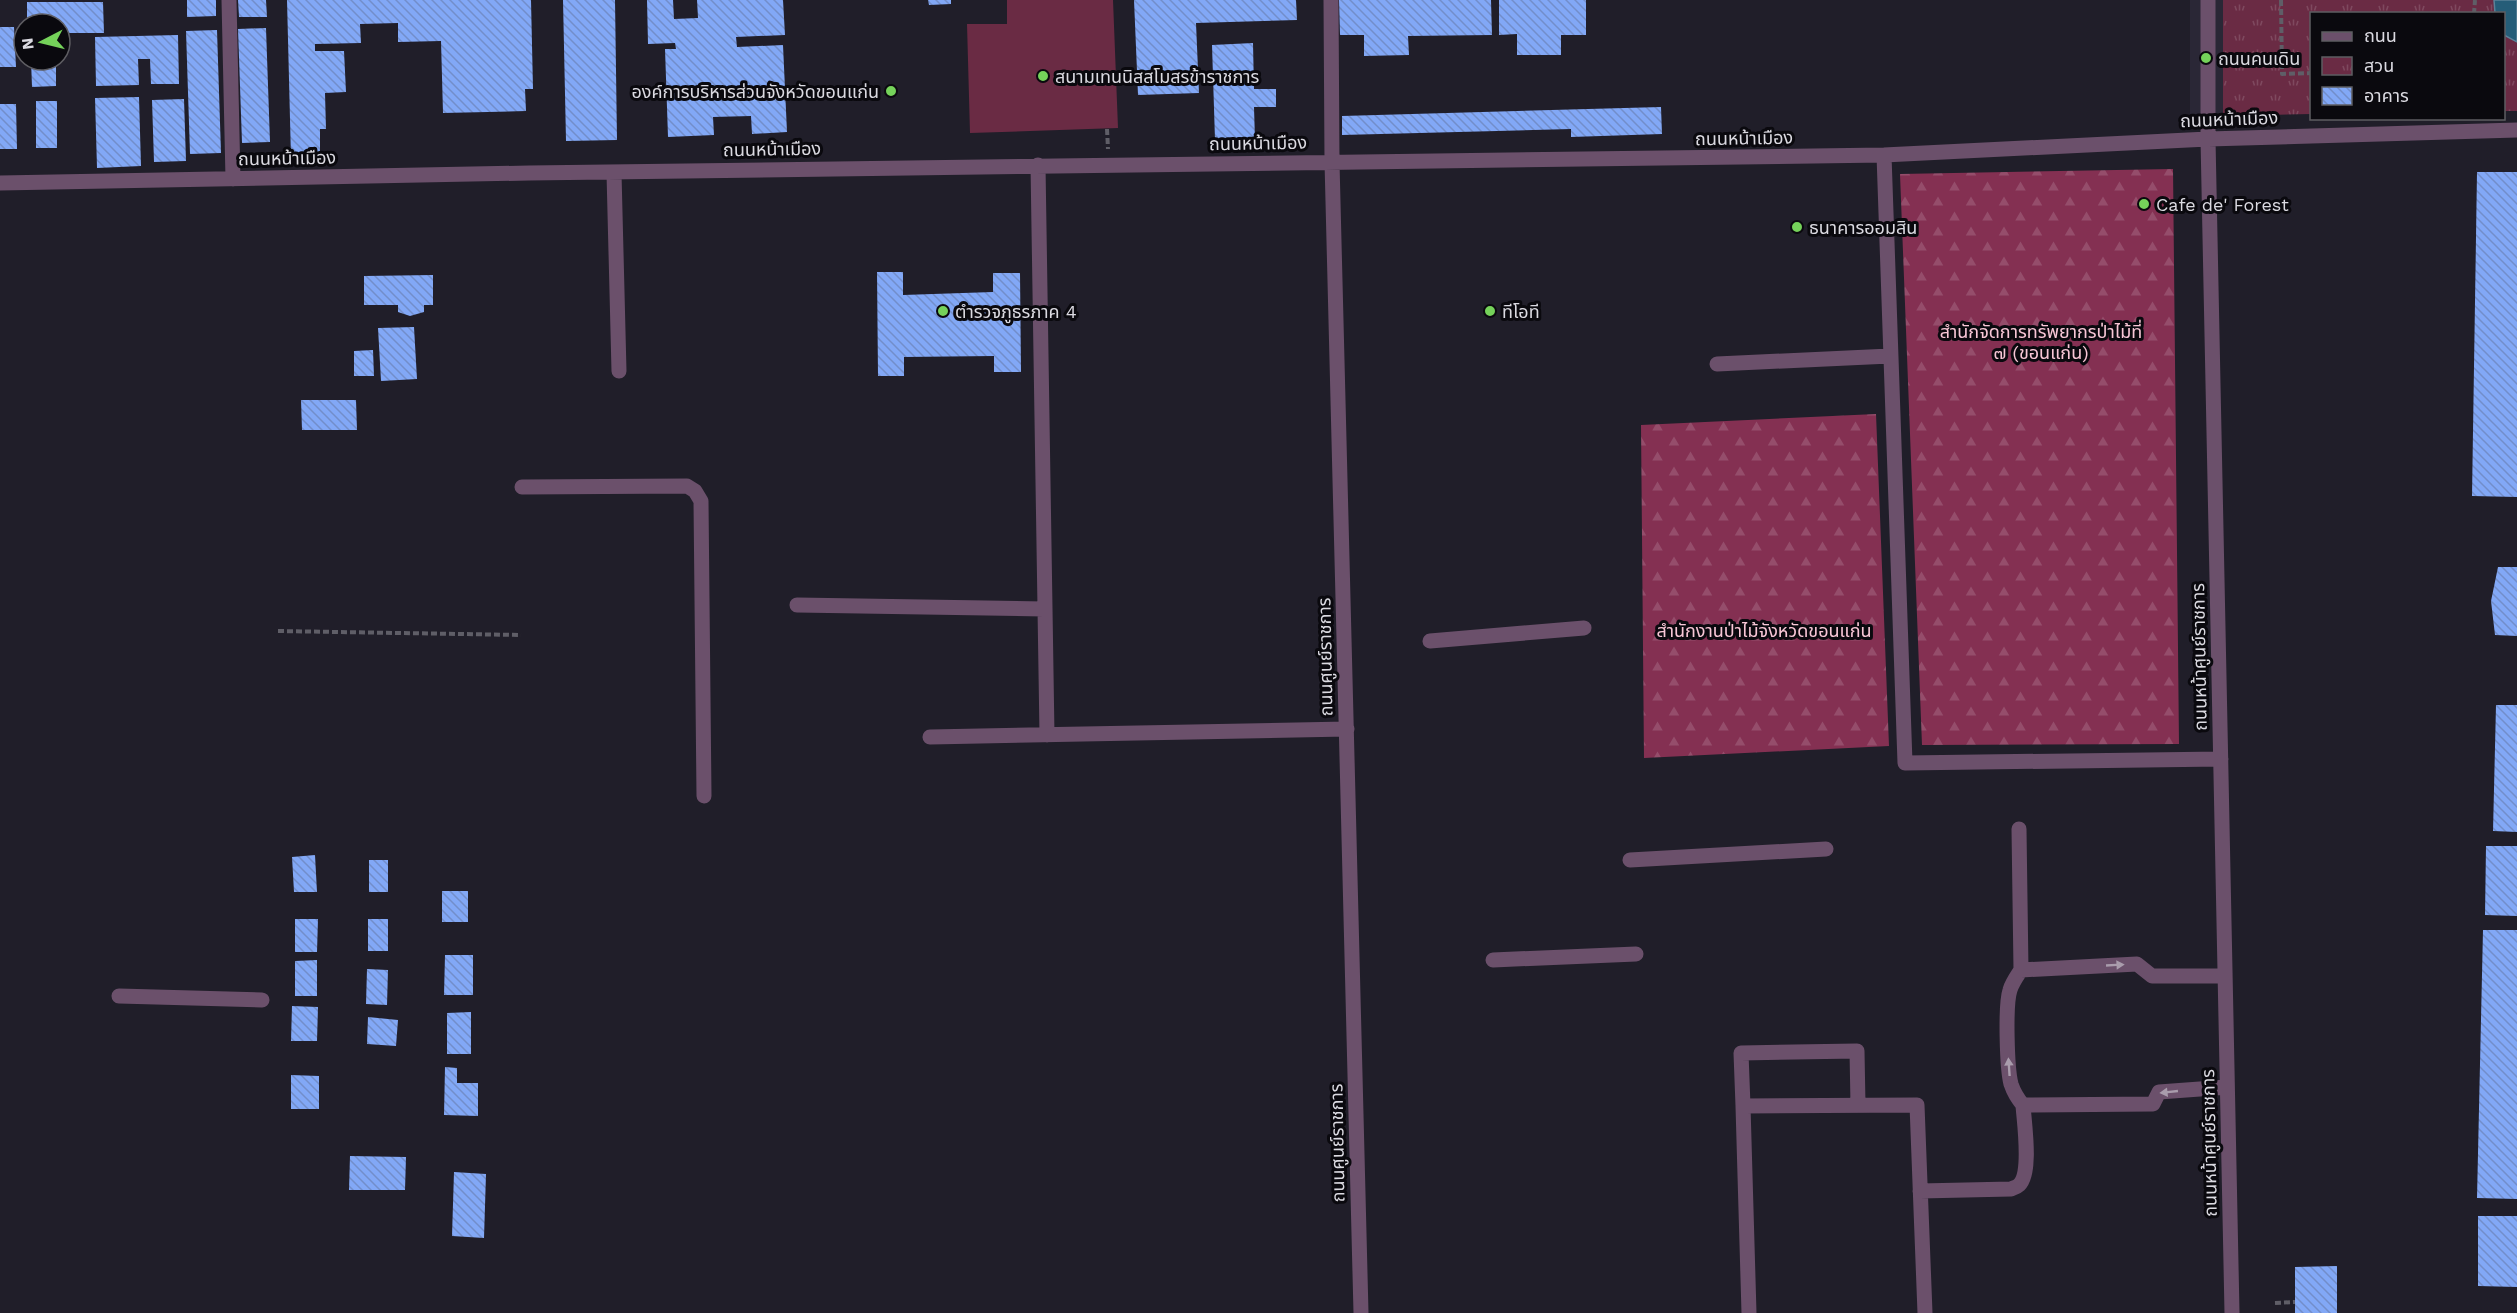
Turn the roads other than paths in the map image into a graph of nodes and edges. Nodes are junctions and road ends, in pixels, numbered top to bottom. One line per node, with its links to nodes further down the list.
1 (228, 0): 10 (street)
2 (1331, 0): 7 (street, ถนนศูนย์ราชการ)
3 (2208, 0): 5 (street, ถนนหน้าศูนย์ราชการ)
4 (2517, 130): 5 (street, ถนนหน้าเมือง)
5 (2208, 139): 6 (street, ถนนหน้าเมือง); 23 (street, ถนนหน้าศูนย์ราชการ)
6 (1884, 155): 7 (street, ถนนหน้าเมือง); 12 (street)
7 (1332, 162): 8 (street, ถนนหน้าเมือง); 20 (street, ถนนศูนย์ราชการ)
8 (1038, 165): 9 (street, ถนนหน้าเมือง); 17 (street)
9 (614, 173): 10 (street, ถนนหน้าเมือง); 14 (street)
10 (234, 179): 11 (street, ถนนหน้าเมือง)
11 (0, 183)
12 (1890, 356): 13 (street); 23 (street)
13 (1717, 364)
14 (619, 371)
15 (522, 487): 24 (street)
16 (797, 605): 17 (street)
17 (1044, 609): 21 (street)
18 (1584, 628): 19 (street)
19 (1430, 641)
20 (1347, 729): 21 (street); 39 (street, ถนนศูนย์ราชการ)
21 (1047, 735): 22 (street)
22 (930, 737)
23 (2221, 759): 31 (street, ถนนหน้าศูนย์ราชการ)
24 (704, 796)
25 (2019, 829): 30 (street)
26 (1826, 849): 27 (street)
27 (1630, 860)
28 (1636, 954): 29 (street)
29 (1493, 960)
30 (2021, 970): 31 (street, one-way to 31); 36 (street, one-way to 30)
31 (2225, 976): 34 (street, ถนนหน้าศูนย์ราชการ)
32 (119, 996): 33 (street)
33 (262, 1000)
34 (2227, 1087): 36 (street, one-way to 36); 42 (street, ถนนหน้าศูนย์ราชการ)
35 (1858, 1105): 37 (street); 37 (street); 38 (street)
36 (2023, 1105): 38 (street)
37 (1743, 1106): 40 (street)
38 (1920, 1191): 41 (street)
39 (1361, 1313)
40 (1749, 1313)
41 (1925, 1313)
42 (2232, 1313)

